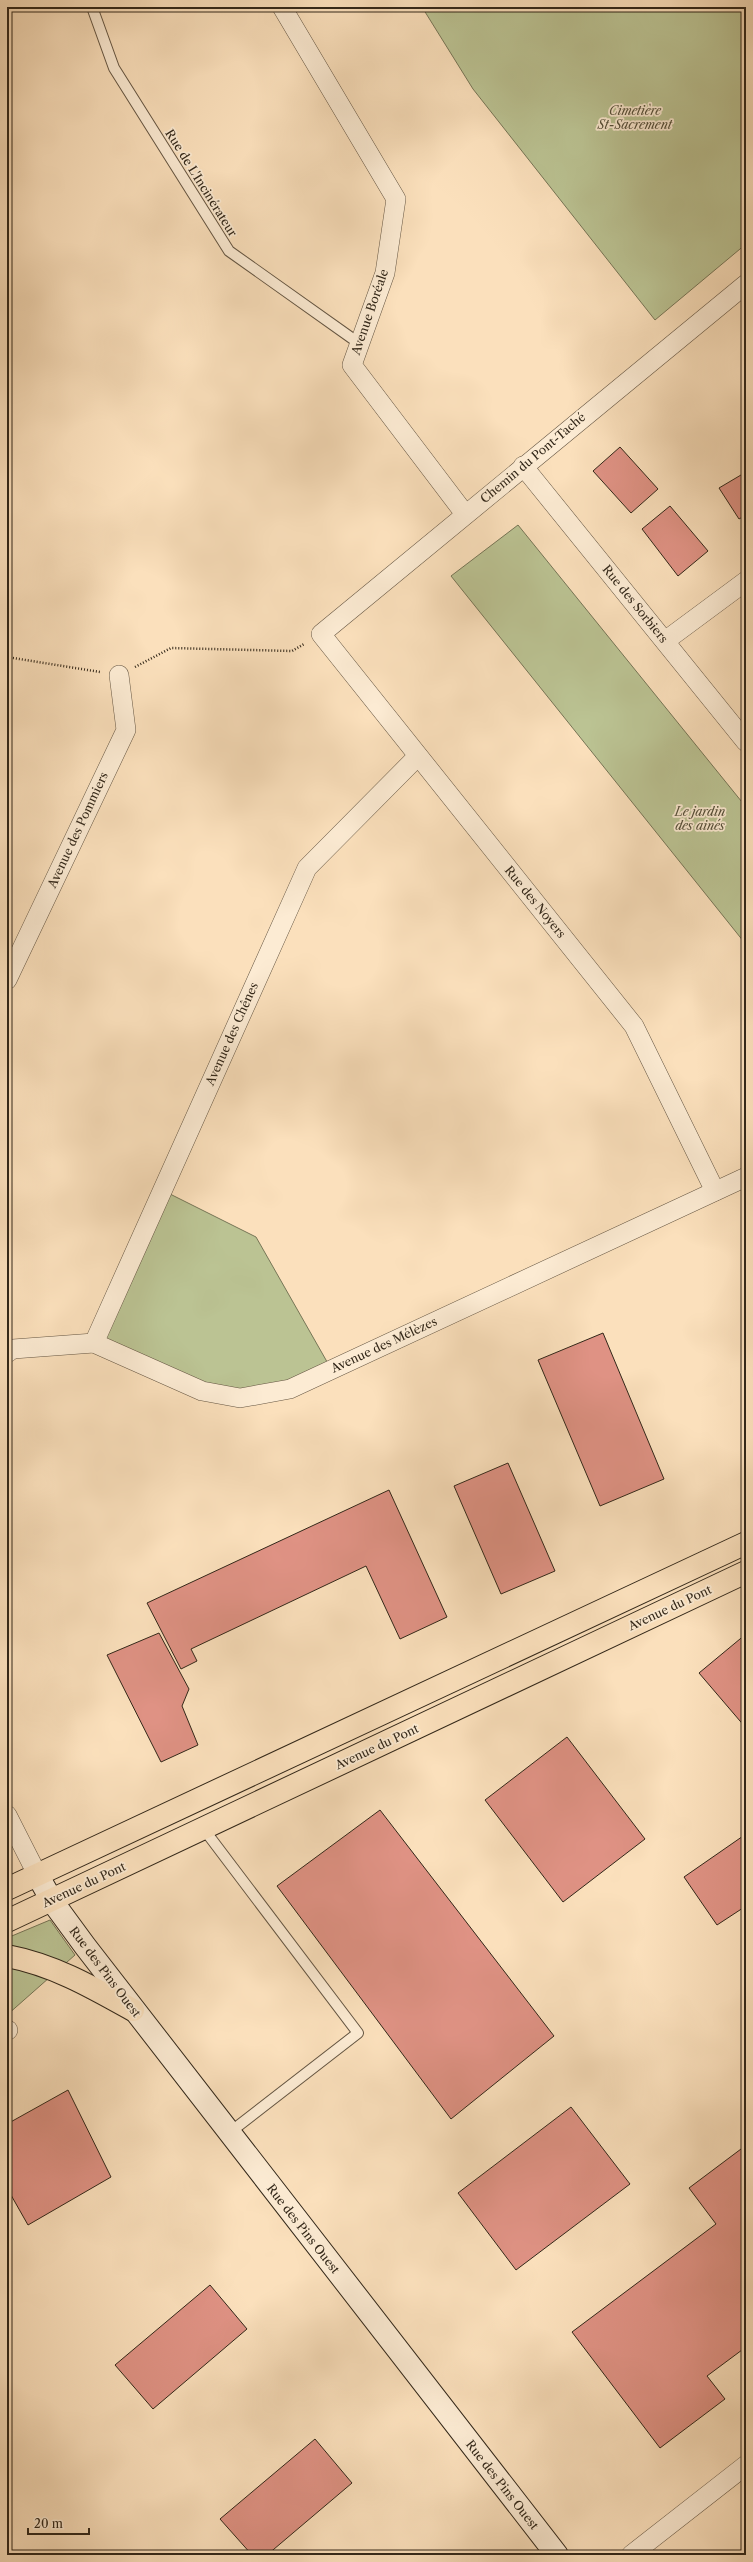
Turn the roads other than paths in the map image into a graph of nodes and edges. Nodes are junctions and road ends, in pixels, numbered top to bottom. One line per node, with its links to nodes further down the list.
1 (92, 7): 4 (lane, Rue de L'Incinérateur)
2 (282, 7): 4 (street, Avenue Boréale)
3 (746, 284): 5 (street, Chemin du Pont-Taché)
4 (360, 344): 6 (street, Avenue Boréale)
5 (523, 466): 6 (street, Chemin du Pont-Taché); 9 (street, Rue des Sorbiers)
6 (465, 514): 8 (street, Chemin du Pont-Taché)
7 (746, 581): 9 (street)
8 (322, 634): 12 (street, Rue des Noyers)
9 (665, 641): 11 (street, Rue des Sorbiers)
10 (119, 675): 13 (street, Avenue des Pommiers)
11 (746, 742)
12 (418, 756): 15 (street, Rue des Noyers); 16 (street, Avenue des Chênes)
13 (7, 980)
14 (746, 1177): 15 (street, Avenue des Mélèzes)
15 (715, 1191): 16 (street, Avenue des Mélèzes)
16 (94, 1343): 17 (street, Avenue des Mélèzes)
17 (7, 1353)
18 (746, 1543): 22 (main road)
19 (746, 1572): 21 (main road, Avenue du Pont)
20 (7, 1815): 22 (street)
21 (203, 1828): 24 (main road, Avenue du Pont); 28 (lane)
22 (38, 1876): 23 (main road); 24 (main road, Rue des Pins Ouest)
23 (7, 1889)
24 (52, 1901): 25 (main road, Avenue du Pont); 27 (main road, Rue des Pins Ouest)
25 (7, 1921)
26 (7, 1956): 27 (main road)
27 (134, 2010): 28 (main road, Rue des Pins Ouest)
28 (229, 2133): 30 (main road, Rue des Pins Ouest)
29 (746, 2465): 31 (street)
30 (557, 2555)
31 (631, 2555)

